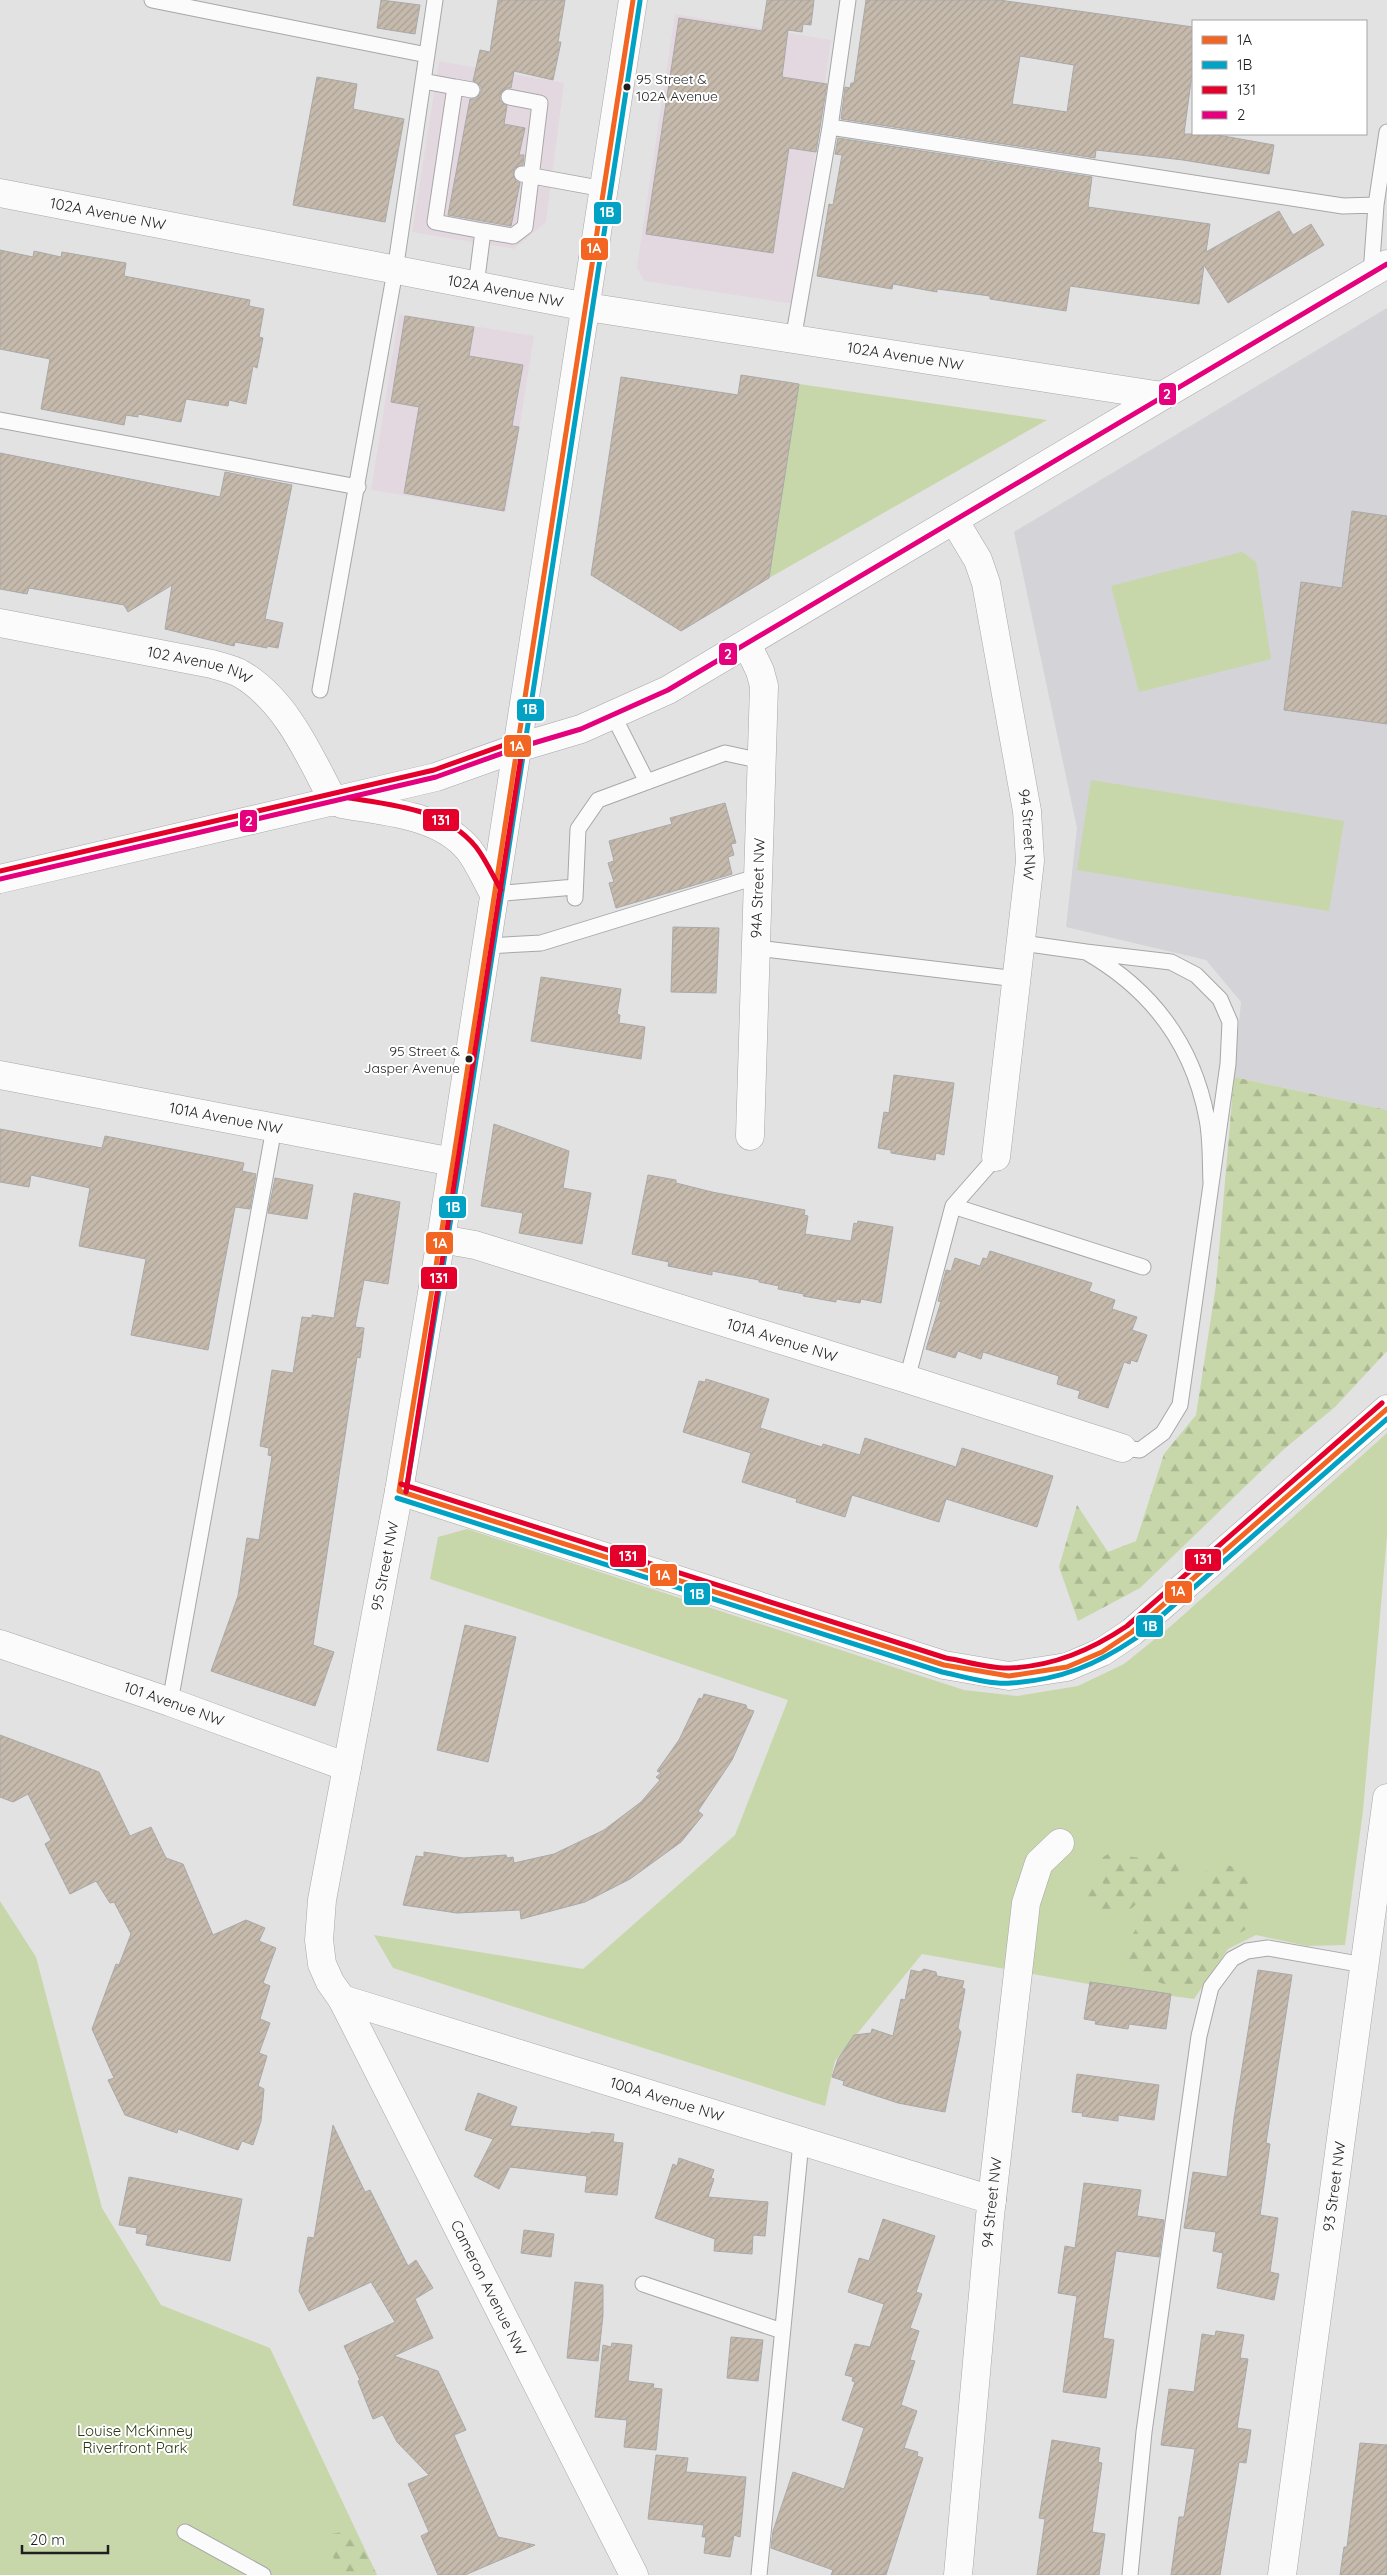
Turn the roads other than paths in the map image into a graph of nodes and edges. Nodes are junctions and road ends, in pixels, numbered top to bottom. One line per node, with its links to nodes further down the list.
1 (152, 0): 5 (lane)
2 (435, 0): 5 (lane)
3 (633, 0): 13 (street, 95 Street NW)
4 (848, 0): 10 (lane)
5 (427, 55): 6 (lane)
6 (423, 81): 7 (lane); 18 (lane)
7 (455, 87): 8 (lane); 16 (lane)
8 (472, 90)
9 (509, 97): 12 (lane)
10 (830, 127): 15 (lane); 21 (lane)
11 (1387, 132): 15 (lane)
12 (526, 175): 13 (lane); 16 (lane)
13 (604, 189): 20 (street, 95 Street NW)
14 (0, 193): 18 (street, 102A Avenue NW)
15 (1376, 205): 17 (lane)
16 (483, 230): 19 (lane)
17 (1379, 269): 22 (street)
18 (395, 271): 19 (street, 102A Avenue NW); 24 (lane)
19 (476, 286): 20 (street, 102A Avenue NW)
20 (587, 306): 21 (street, 102A Avenue NW); 30 (street, 95 Street NW)
21 (793, 340): 22 (street, 102A Avenue NW)
22 (1162, 396): 25 (street)
23 (0, 420): 24 (lane)
24 (358, 487): 28 (lane)
25 (954, 520): 27 (street); 37 (street, 94 Street NW)
26 (0, 623): 33 (street, 102 Avenue NW)
27 (747, 644): 29 (street); 31 (street, 94A Street NW)
28 (320, 690)
29 (613, 715): 30 (street); 32 (lane)
30 (518, 748): 33 (street); 36 (street, 95 Street NW)
31 (762, 761): 32 (lane); 34 (street, 94A Street NW)
32 (647, 782): 36 (lane)
33 (334, 802): 35 (street); 36 (street)
34 (759, 876): 38 (lane); 39 (street, 94A Street NW)
35 (0, 879)
36 (494, 894): 38 (street, 95 Street NW)
37 (1022, 943): 40 (lane); 41 (street, 94 Street NW)
38 (486, 946): 46 (street, 95 Street NW)
39 (756, 948): 41 (lane); 44 (street, 94A Street NW)
40 (1086, 952): 47 (lane); 47 (lane)
41 (1017, 978): 45 (street, 94 Street NW)
42 (0, 1074): 43 (street, 101A Avenue NW)
43 (274, 1128): 46 (street, 101A Avenue NW); 56 (lane)
44 (750, 1136)
45 (996, 1157): 48 (lane)
46 (453, 1162): 49 (street, 95 Street NW)
47 (1211, 1183): 53 (lane)
48 (953, 1206): 50 (lane); 51 (lane)
49 (441, 1239): 51 (street, 101A Avenue NW); 54 (street, 95 Street NW)
50 (1143, 1266)
51 (907, 1379): 53 (street, 101A Avenue NW)
52 (1387, 1409): 54 (street)
53 (1122, 1448)
54 (399, 1491): 57 (street, 95 Street NW)
55 (0, 1644): 56 (street, 101 Avenue NW)
56 (170, 1702): 57 (street, 101 Avenue NW)
57 (346, 1767): 61 (street, 95 Street NW)
58 (1387, 1798): 60 (street, 93 Street NW)
59 (1060, 1843): 63 (street, 94 Street NW)
60 (1364, 1965): 71 (lane); 72 (street, 93 Street NW)
61 (342, 1999): 62 (street, 100A Avenue NW); 68 (street, Cameron Avenue NW)
62 (801, 2142): 63 (street, 100A Avenue NW); 65 (lane)
63 (992, 2200): 70 (street, 94 Street NW)
64 (643, 2284): 65 (lane)
65 (782, 2331): 69 (lane)
66 (186, 2532): 67 (lane)
67 (264, 2575)
68 (634, 2575)
69 (759, 2575)
70 (958, 2575)
71 (1130, 2575)
72 (1282, 2575)

